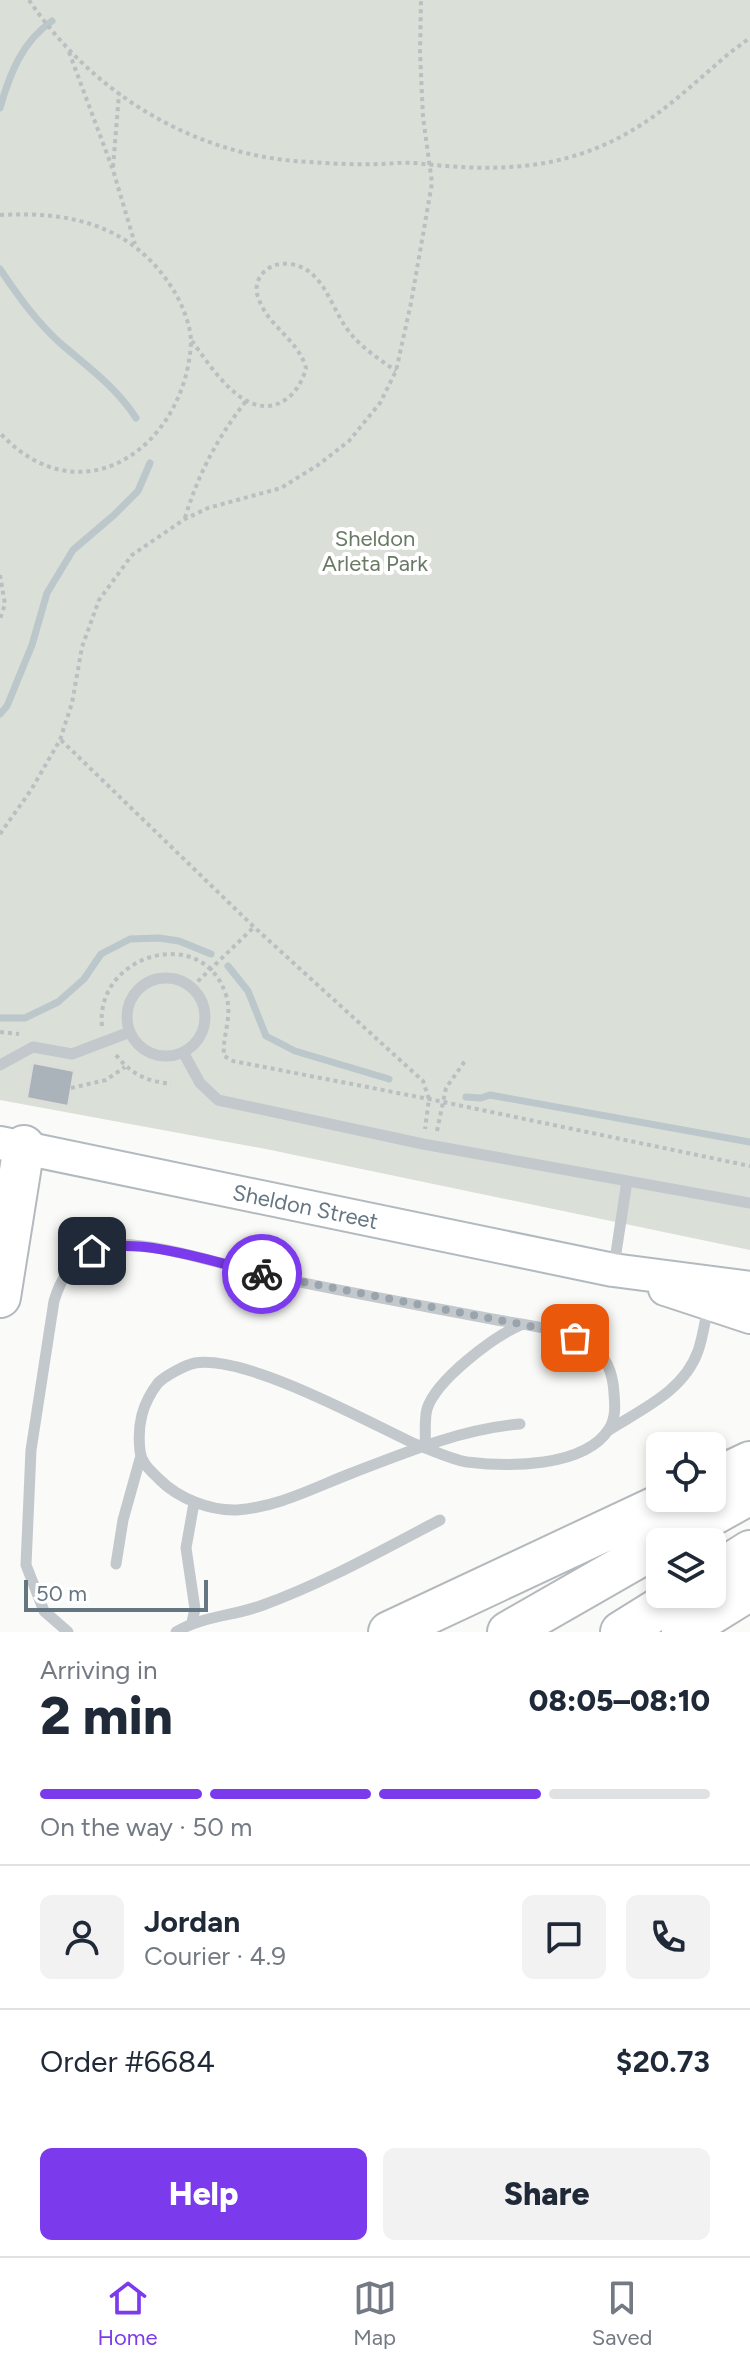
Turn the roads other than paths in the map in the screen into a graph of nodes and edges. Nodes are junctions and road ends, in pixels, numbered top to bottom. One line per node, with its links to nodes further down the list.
1 (130, 1032): 2 (lane); 2 (lane); 3 (lane)
2 (183, 1052): 5 (lane)
3 (0, 1065)
4 (12, 1144): 7 (main road, Sheldon Street); 9 (highway)
5 (627, 1181): 6 (lane); 7 (lane)
6 (750, 1203)
7 (613, 1270): 8 (main road, Sheldon Street); 10 (main road, Sheldon Street)
8 (750, 1288)
9 (0, 1297)
10 (709, 1304): 11 (main road, Sheldon Street); 14 (lane)
11 (750, 1317)
12 (522, 1325): 14 (lane); 15 (lane); 31 (lane)
13 (520, 1424): 15 (lane)
14 (608, 1430): 15 (lane)
15 (425, 1448): 16 (lane); 20 (lane)
16 (140, 1459): 20 (lane); 26 (lane)
17 (750, 1462): 18 (highway)
18 (726, 1473)
19 (750, 1494): 23 (highway)
20 (194, 1503): 30 (lane)
21 (646, 1512): 33 (highway)
22 (440, 1520): 30 (lane)
23 (689, 1528)
24 (750, 1551): 27 (highway)
25 (646, 1552): 34 (highway)
26 (116, 1564)
27 (726, 1566)
28 (750, 1590): 36 (highway)
29 (660, 1608): 35 (highway)
30 (192, 1622): 32 (lane)
31 (68, 1632)
32 (176, 1632)
33 (389, 1632)
34 (508, 1632)
35 (621, 1632)
36 (682, 1632)

